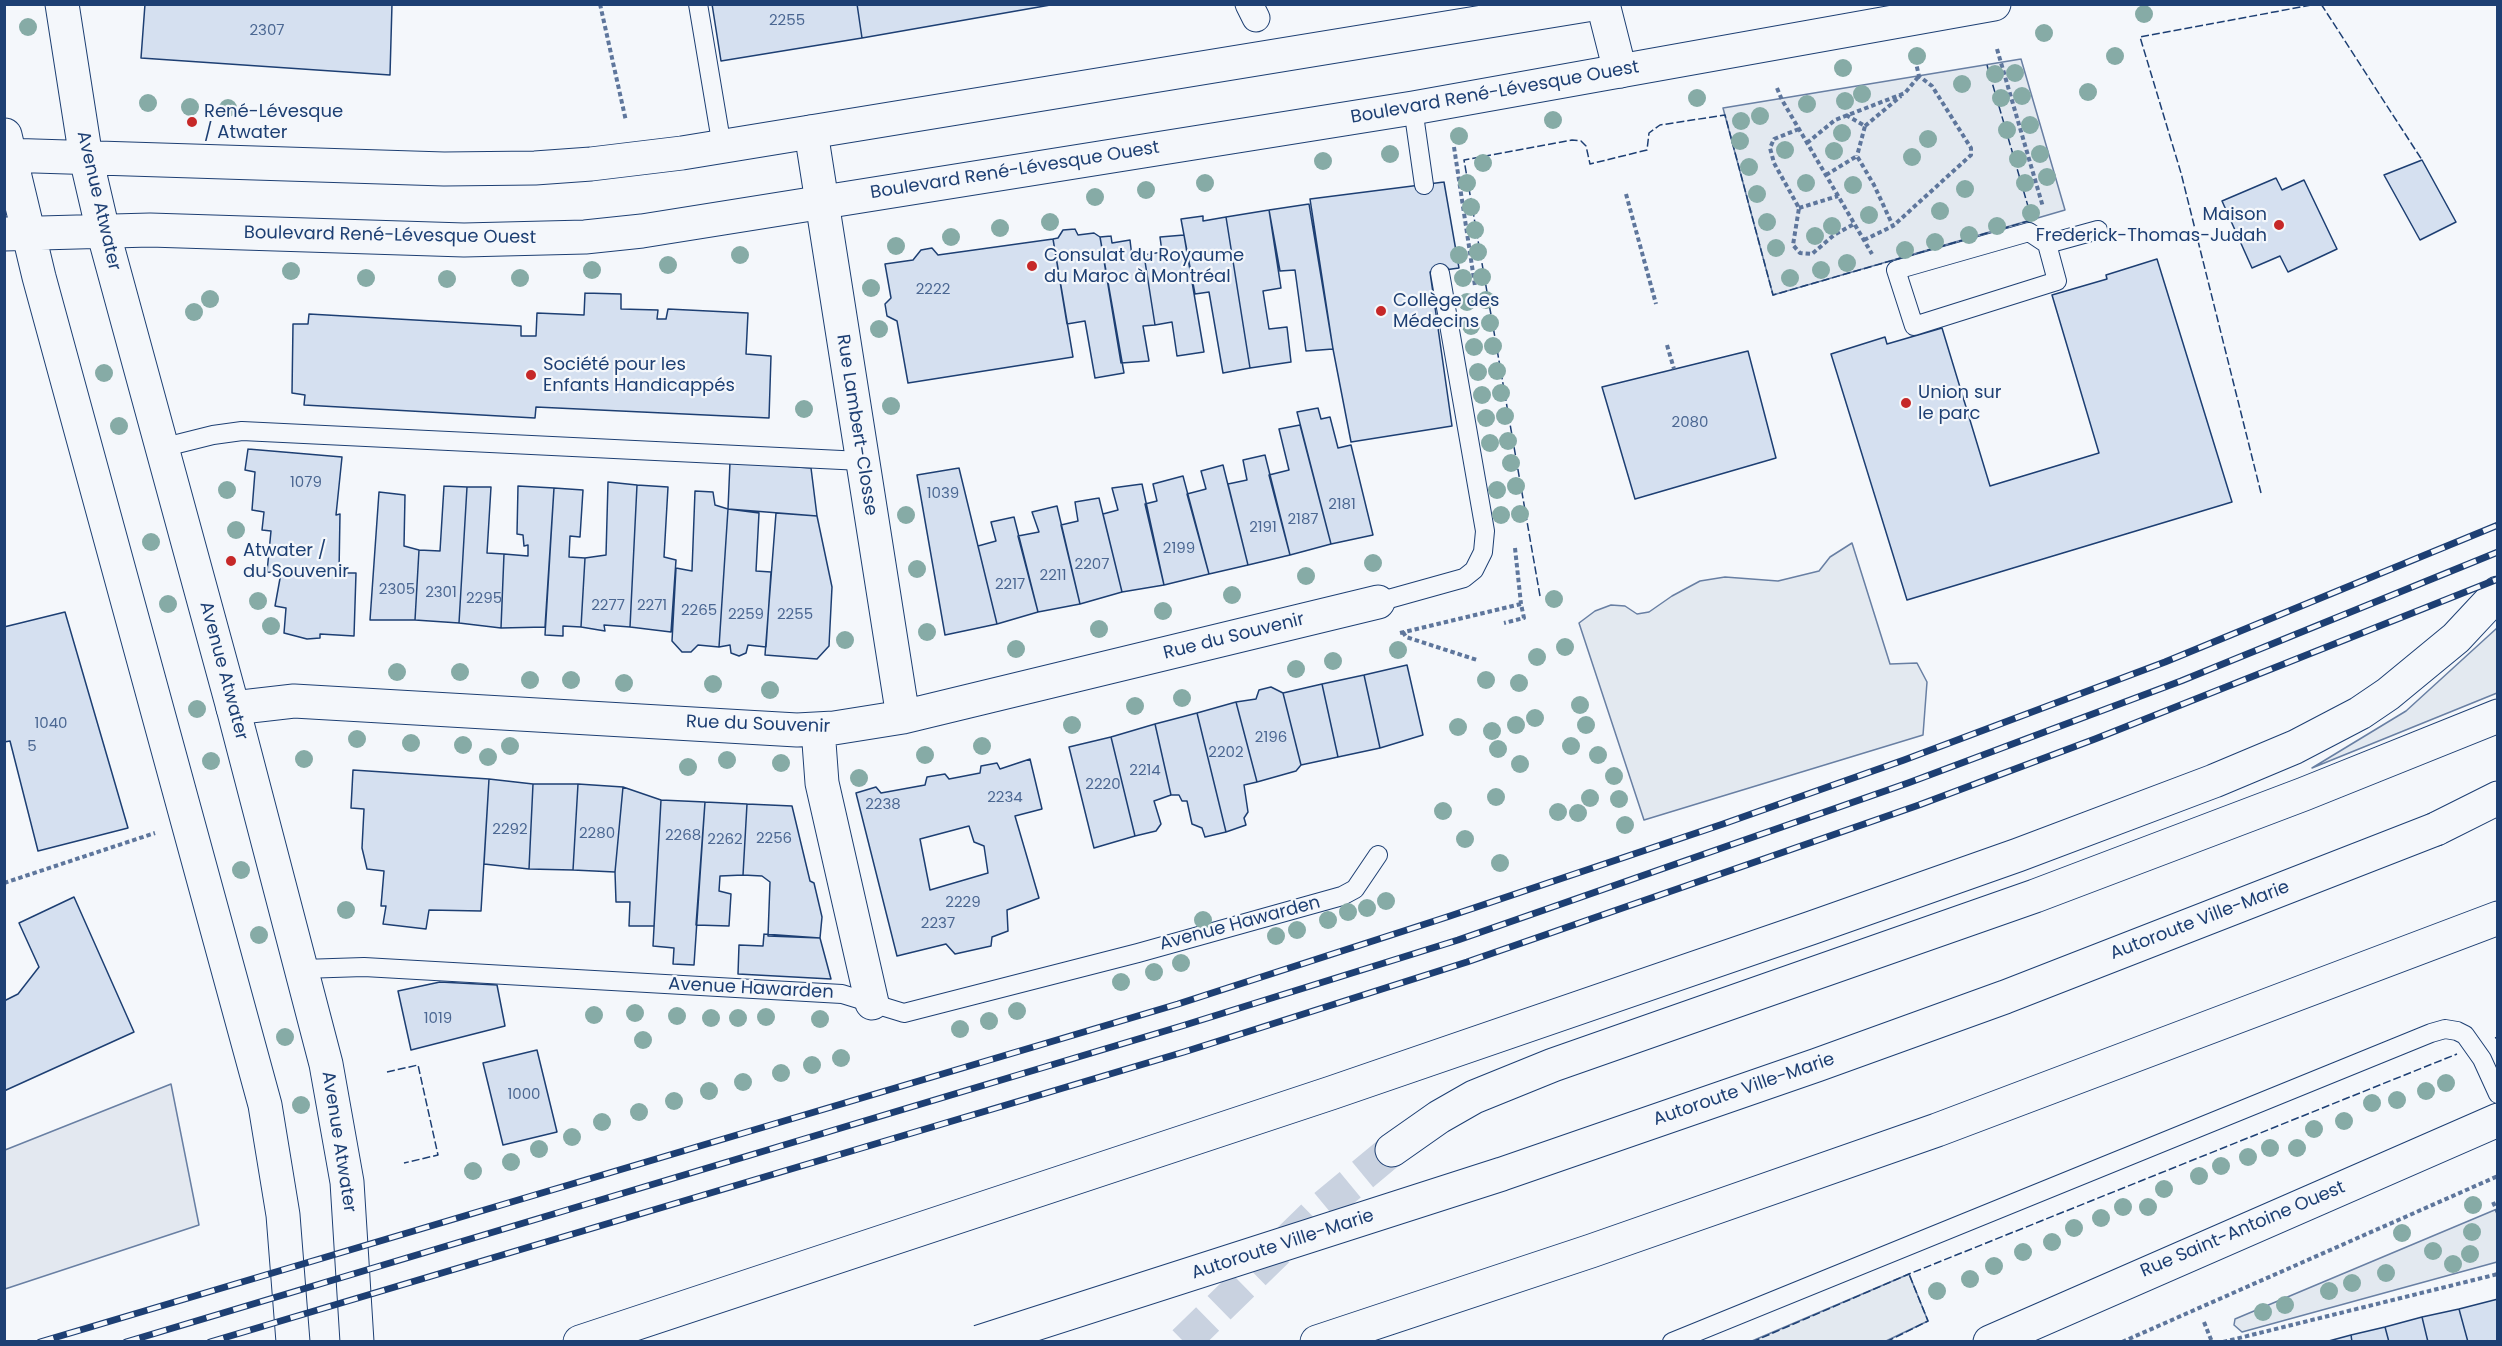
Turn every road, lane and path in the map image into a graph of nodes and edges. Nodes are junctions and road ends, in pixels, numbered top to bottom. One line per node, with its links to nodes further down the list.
1 (63, 4): 23 (main road, Avenue Atwater)
2 (600, 4): 15 (path)
3 (698, 4): 21 (lane)
4 (1593, 4): 18 (main road)
5 (1603, 4): 9 (main road)
6 (1994, 4): 9 (main road, Boulevard René-Lévesque Ouest)
7 (1997, 49): 36 (path)
8 (1916, 63): 10 (path)
9 (1620, 71): 13 (main road, Boulevard René-Lévesque Ouest)
10 (1919, 76): 12 (path); 31 (path)
11 (1777, 88): 17 (path)
12 (1905, 93): 14 (path); 16 (path)
13 (1413, 108): 25 (lane); 28 (main road, Boulevard René-Lévesque Ouest)
14 (1846, 115): 16 (path); 19 (path)
15 (626, 121)
16 (1864, 126): 22 (path)
17 (1799, 129): 19 (path); 29 (path)
18 (811, 132): 21 (main road); 28 (main road, Rue Lambert-Closse)
19 (1807, 144): 24 (path)
20 (6, 147): 23 (main road); 34 (main road)
21 (722, 147): 23 (main road)
22 (1857, 156): 24 (path); 31 (path)
23 (86, 158): 33 (main road, Avenue Atwater)
24 (1826, 175): 27 (path)
25 (1424, 185)
26 (1626, 194): 39 (path)
27 (1838, 196): 29 (path); 30 (path)
28 (823, 202): 33 (main road, Boulevard René-Lévesque Ouest); 43 (main road, Rue Lambert-Closse)
29 (1798, 208): 30 (path)
30 (1854, 224): 35 (path)
31 (1893, 226): 35 (path)
32 (2098, 230): 36 (lane)
33 (103, 231): 34 (main road, Boulevard René-Lévesque Ouest); 42 (main road, Avenue Atwater)
34 (16, 233): 71 (main road)
35 (1864, 240): 37 (path)
36 (2050, 244): 36 (lane)
37 (1874, 256)
38 (1440, 273): 45 (lane)
39 (1656, 304)
40 (1667, 345): 41 (path)
41 (1674, 369)
42 (161, 448): 43 (lane); 50 (main road, Avenue Atwater)
43 (862, 461): 52 (main road, Rue Lambert-Closse)
44 (2498, 593): 73 (main road)
45 (1378, 602): 52 (main road, Rue du Souvenir)
46 (1504, 623): 47 (path)
47 (1403, 632): 48 (path); 49 (path)
48 (1394, 634)
49 (1477, 660)
50 (233, 708): 53 (main road, Rue du Souvenir); 61 (main road, Avenue Atwater)
51 (2498, 716): 65 (main road)
52 (903, 717): 53 (main road, Rue du Souvenir)
53 (818, 729): 62 (main road)
54 (2498, 798): 56 (main road)
55 (2498, 806): 56 (main road, Autoroute Ville-Marie)
56 (2436, 829): 74 (main road, Autoroute Ville-Marie, bridge)
57 (154, 833): 59 (path)
58 (1378, 855): 62 (lane, Avenue Hawarden)
59 (4, 883)
60 (2498, 918): 75 (main road)
61 (302, 969): 62 (lane, Avenue Hawarden); 72 (main road, Avenue Atwater)
62 (872, 1003)
63 (2498, 1094): 76 (lane)
64 (2498, 1120): 77 (main road, Rue Saint-Antoine Ouest)
65 (1392, 1150)
66 (2498, 1176): 78 (path)
67 (2493, 1202): 68 (path)
68 (2498, 1214)
69 (2498, 1274): 80 (path)
70 (2204, 1322): 79 (path)
71 (293, 1341)
72 (357, 1341)
73 (580, 1341)
74 (979, 1341)
75 (1317, 1341)
76 (1672, 1341)
77 (1990, 1341)
78 (2122, 1341)
79 (2212, 1341)
80 (2223, 1341)

